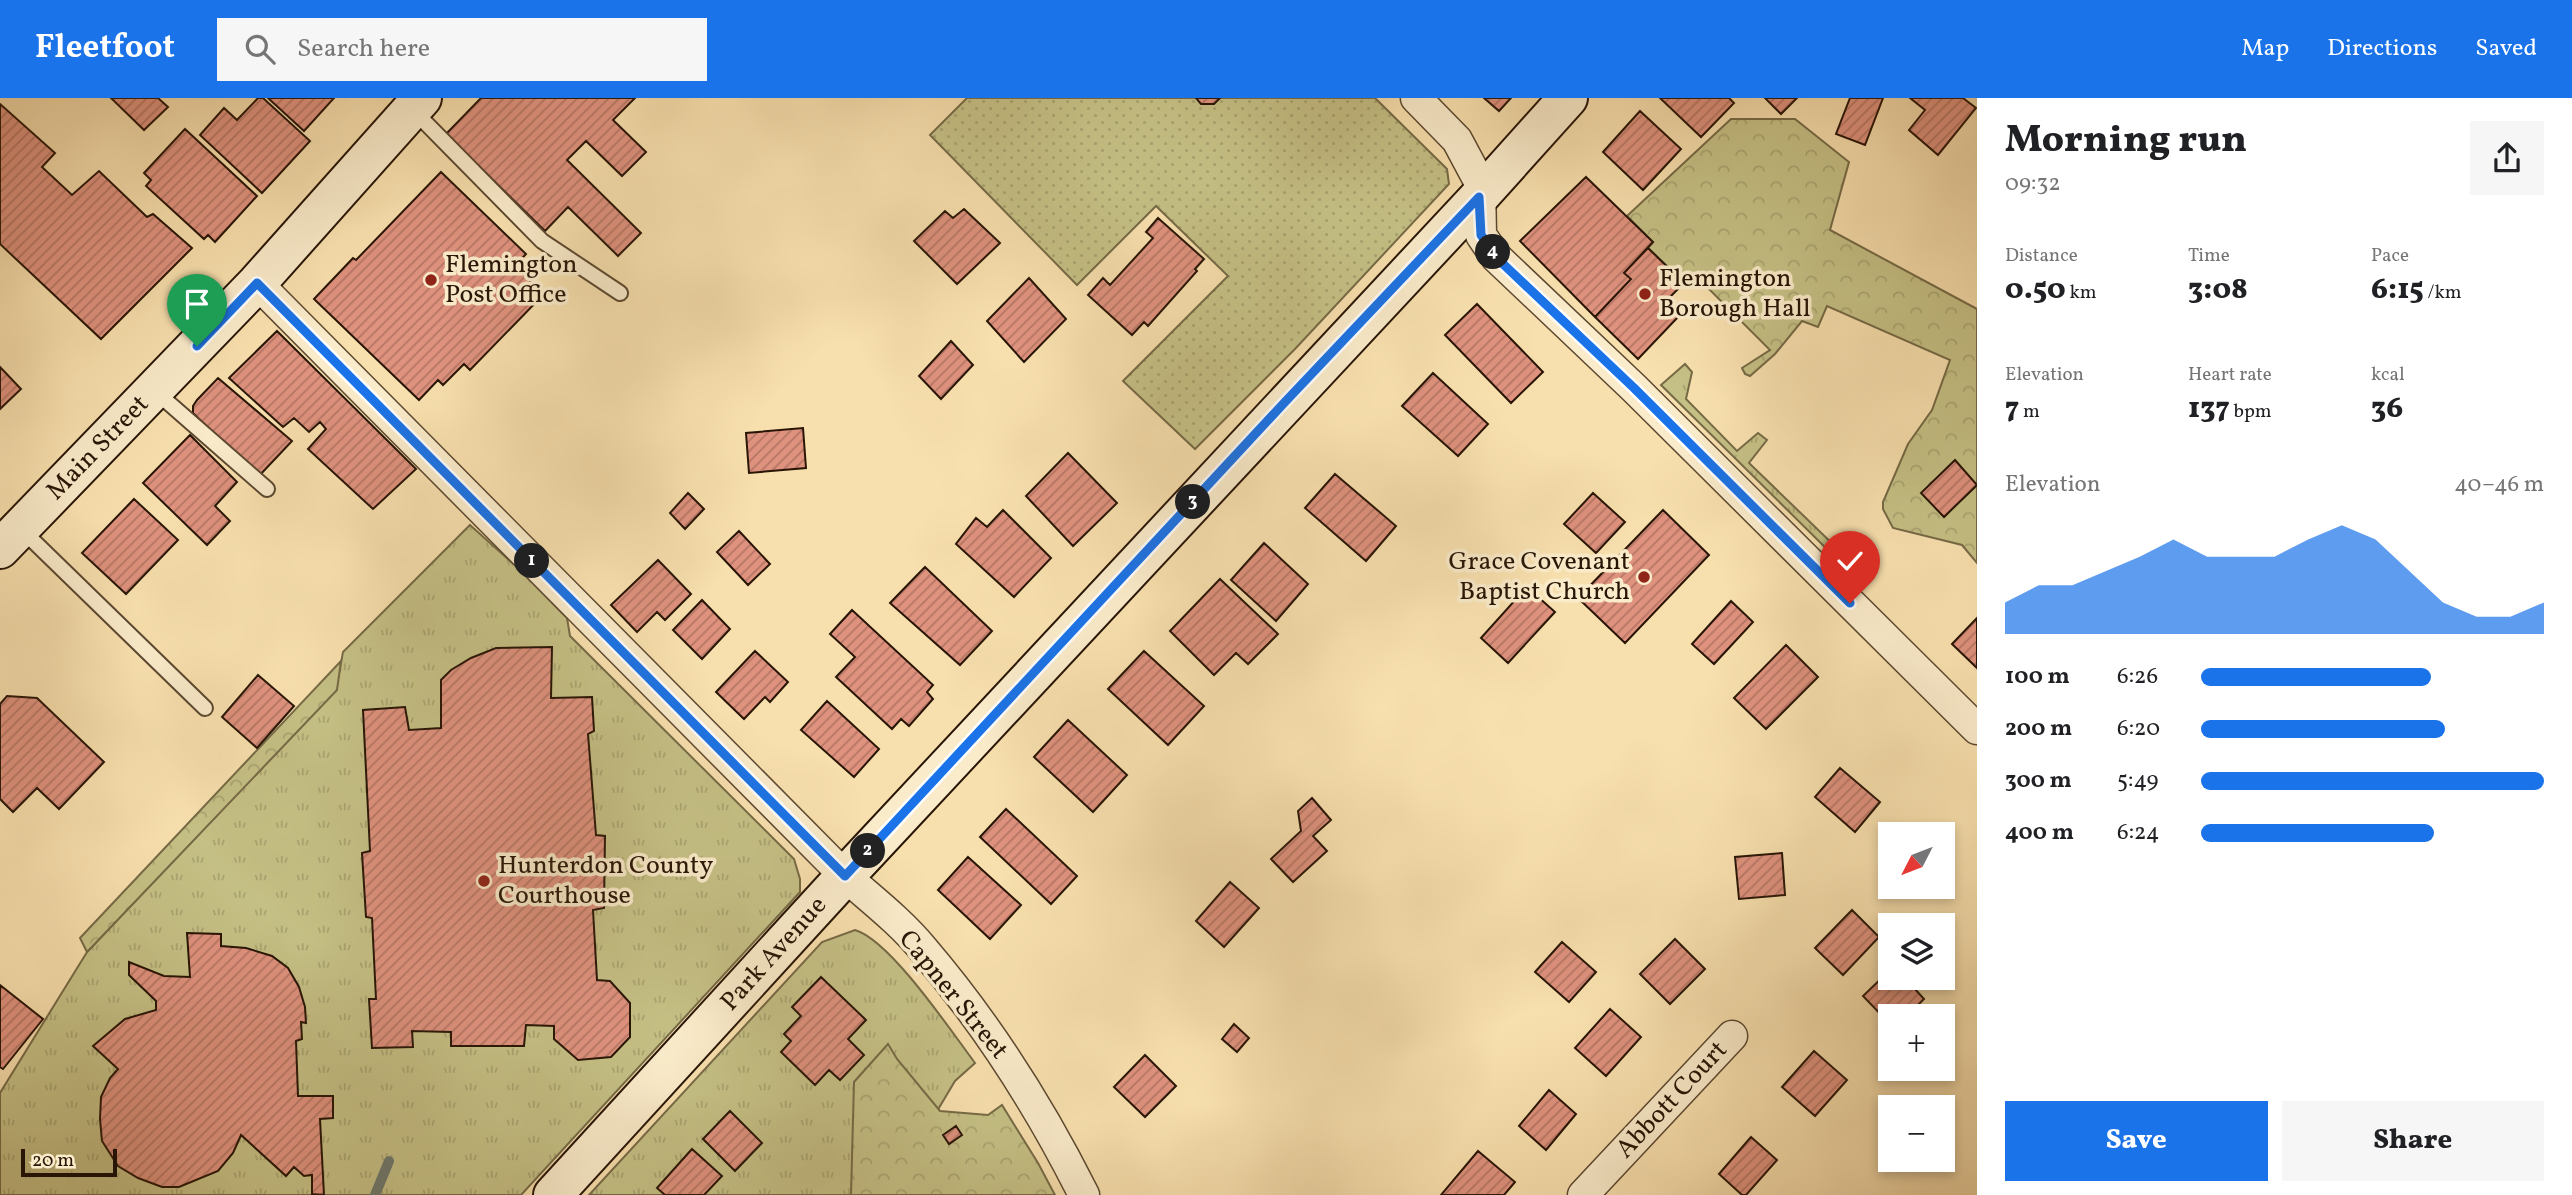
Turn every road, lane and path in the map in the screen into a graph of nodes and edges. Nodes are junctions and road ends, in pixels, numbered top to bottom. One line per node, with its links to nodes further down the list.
1 (1416, 98): 4 (street)
2 (1568, 98): 4 (street, Park Avenue)
3 (417, 103): 5 (street, Main Street); 6 (lane)
4 (1479, 197): 11 (street); 12 (street, Park Avenue)
5 (257, 283): 7 (street, Main Street); 12 (street, Capner Street)
6 (620, 293)
7 (154, 390): 8 (lane); 9 (street, Main Street)
8 (267, 489)
9 (7, 529): 10 (lane)
10 (205, 708)
11 (1977, 729)
12 (845, 876): 14 (street, Park Avenue); 15 (street, Capner Street)
13 (1732, 1036): 16 (street, Abbott Court)
14 (554, 1195)
15 (1084, 1195)
16 (1583, 1195)

